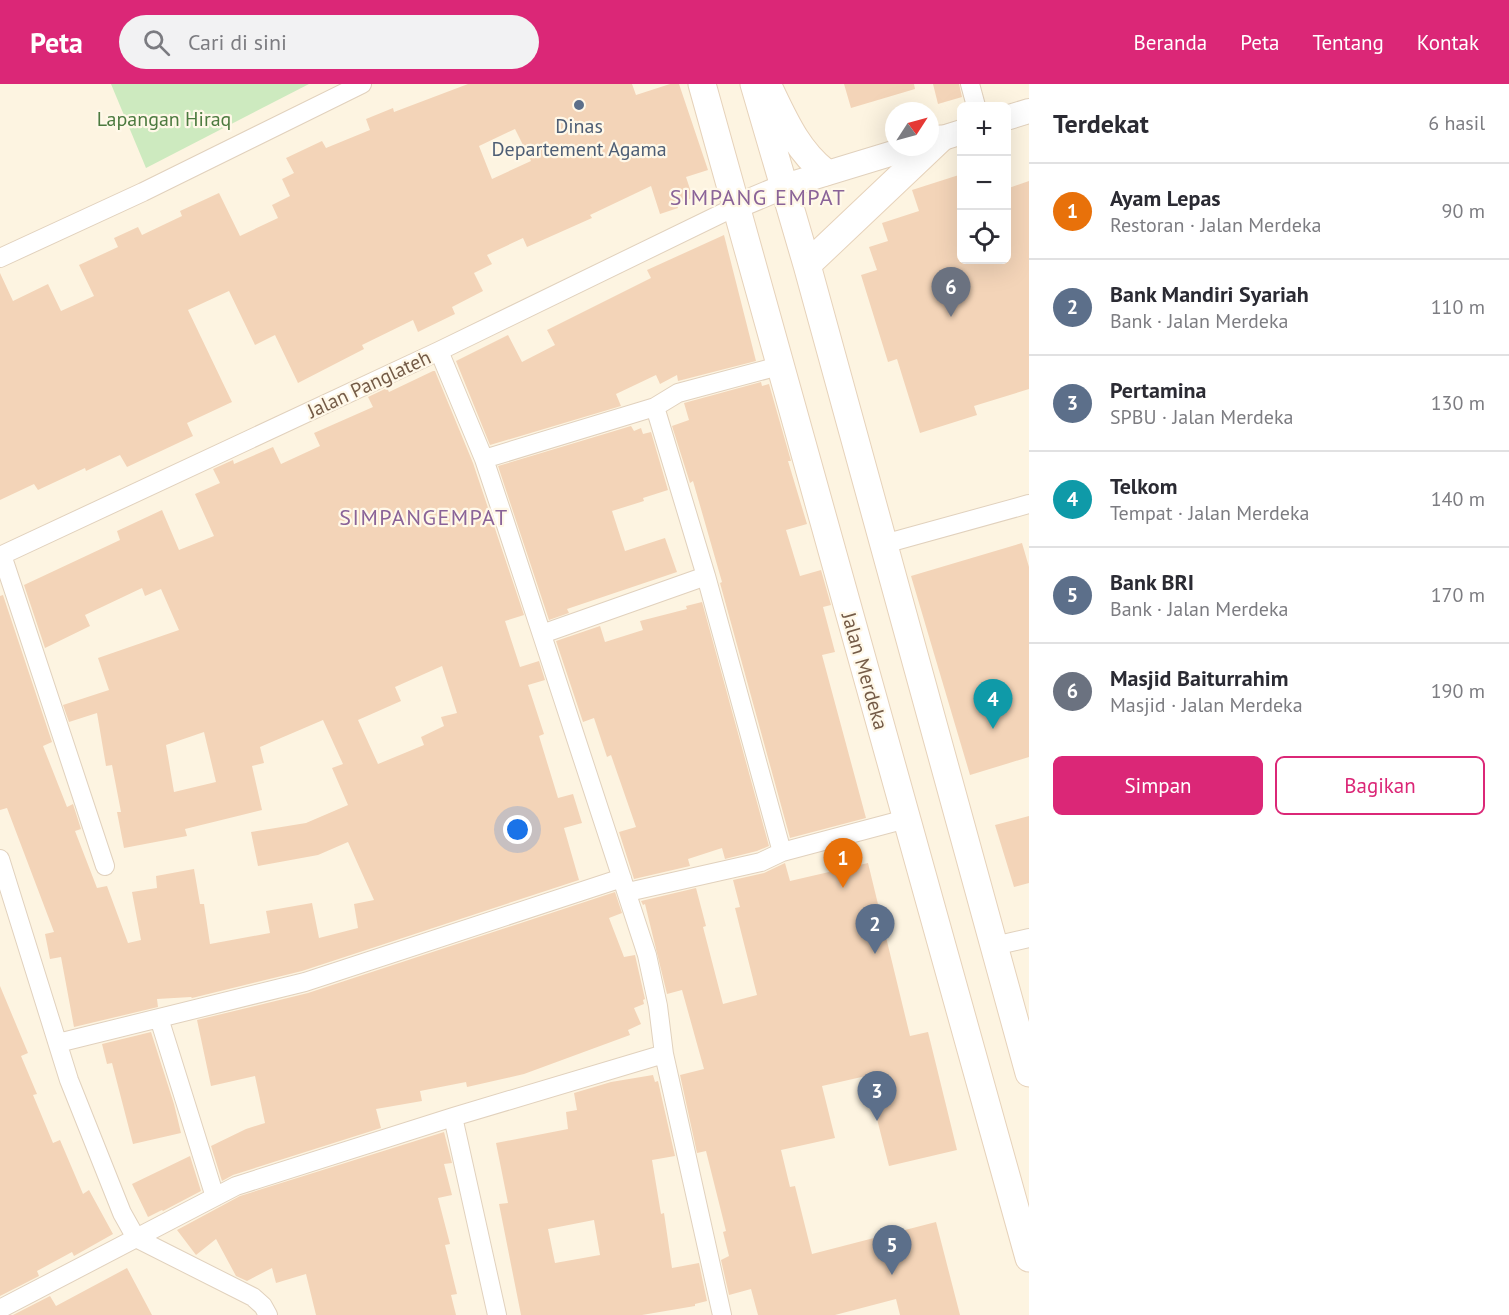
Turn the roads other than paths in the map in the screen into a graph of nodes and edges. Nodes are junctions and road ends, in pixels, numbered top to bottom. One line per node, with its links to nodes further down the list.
1 (362, 84): 14 (street)
2 (702, 84): 13 (main road, Jalan Merdeka)
3 (754, 84): 12 (main road)
4 (767, 84): 11 (main road)
5 (970, 84): 6 (street)
6 (975, 102)
7 (1029, 111): 8 (street)
8 (1011, 116)
9 (944, 138): 15 (main road)
10 (885, 155): 11 (street)
11 (825, 172): 12 (street)
12 (785, 186): 13 (street); 15 (main road)
13 (735, 207): 16 (street, Jalan Panglateh); 17 (main road, Jalan Merdeka)
14 (0, 258)
15 (807, 265): 21 (main road)
16 (439, 351): 19 (street); 22 (street, Jalan Panglateh)
17 (779, 366): 18 (street); 25 (main road, Jalan Merdeka)
18 (655, 407): 19 (street); 23 (street)
19 (484, 459): 24 (street)
20 (1029, 504): 21 (street)
21 (884, 544): 31 (main road)
22 (1, 555): 28 (street)
23 (706, 576): 24 (street); 26 (street)
24 (542, 634): 29 (street)
25 (906, 819): 26 (street); 39 (main road, Jalan Merdeka)
26 (782, 852): 29 (street)
27 (1, 862): 33 (street)
28 (105, 866)
29 (625, 885): 32 (street); 34 (street)
30 (1029, 938): 31 (street)
31 (994, 946): 35 (main road)
32 (159, 1018): 33 (street); 37 (street)
33 (58, 1043): 38 (street)
34 (664, 1054): 36 (street); 43 (street)
35 (1029, 1072)
36 (453, 1117): 37 (street); 42 (street)
37 (215, 1197): 38 (street)
38 (136, 1238): 40 (street); 41 (street)
39 (1029, 1258)
40 (0, 1309)
41 (268, 1315)
42 (497, 1315)
43 (722, 1315)

